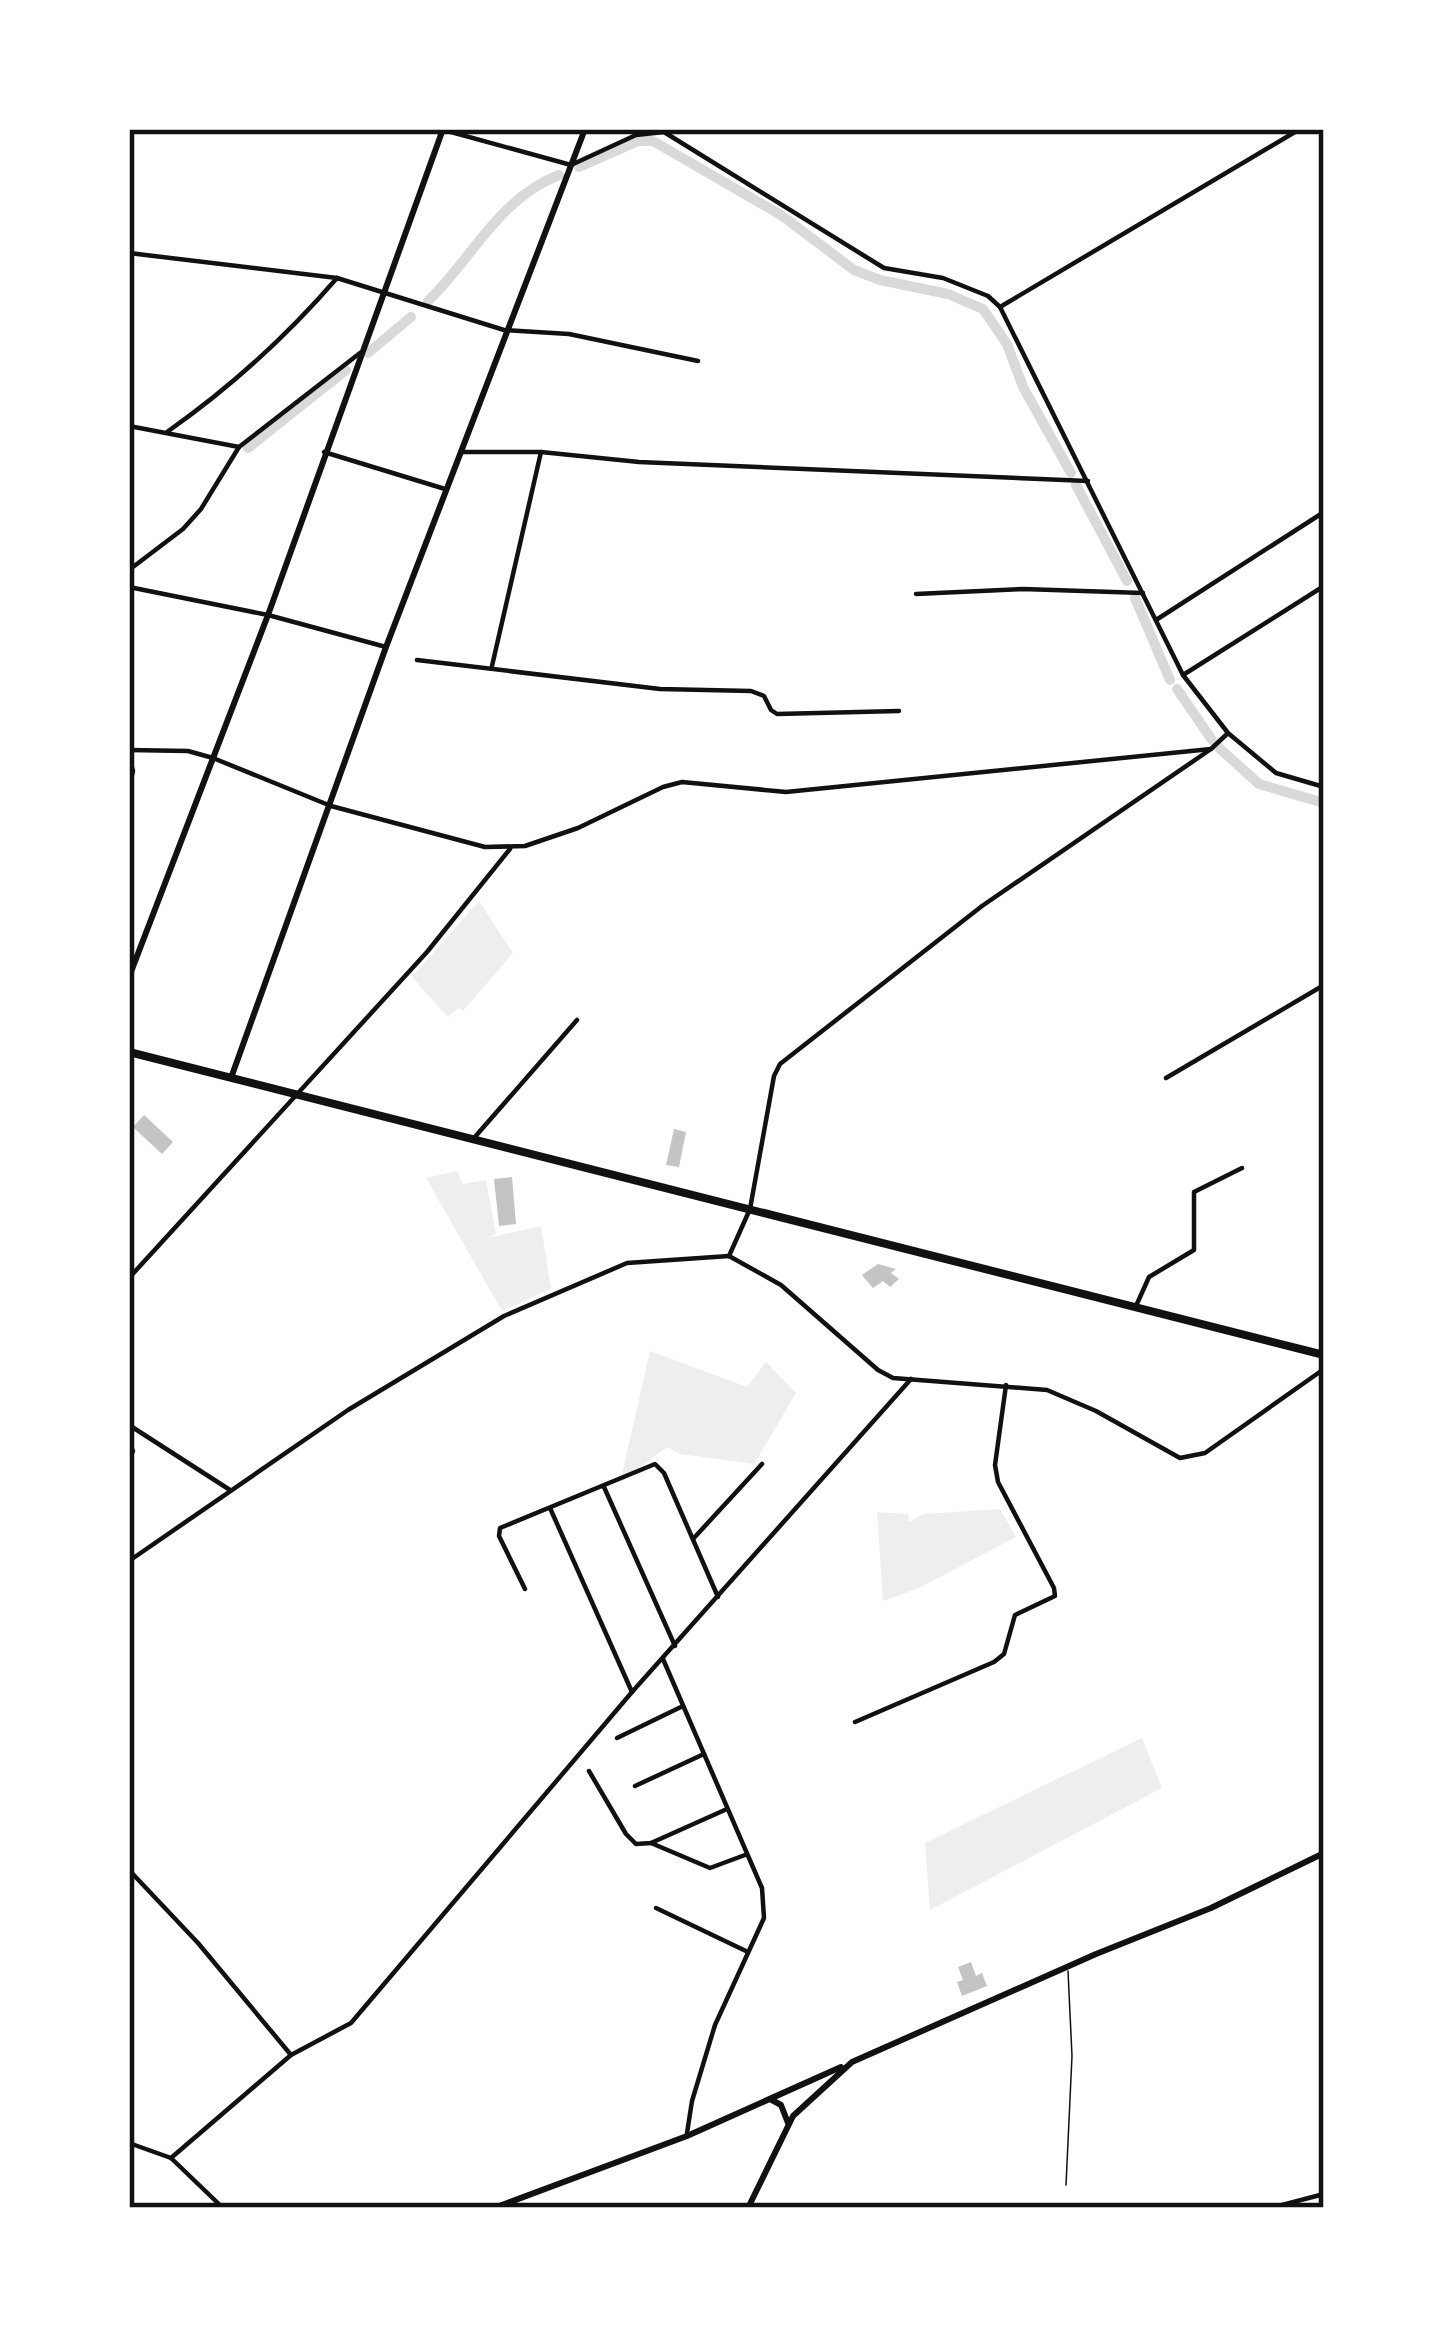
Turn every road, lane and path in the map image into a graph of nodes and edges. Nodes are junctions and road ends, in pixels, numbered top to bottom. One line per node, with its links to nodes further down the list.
1 (442, 129): 4 (street); 7 (main road)
2 (585, 129): 4 (main road)
3 (1300, 129): 8 (street)
4 (571, 165): 8 (street); 9 (main road)
5 (129, 253): 6 (street)
6 (338, 278): 7 (street); 13 (street)
7 (383, 290): 9 (street); 10 (main road)
8 (1000, 308): 18 (street)
9 (504, 330): 11 (street); 16 (main road)
10 (365, 350): 14 (street); 15 (main road)
11 (698, 361)
12 (129, 426): 13 (street)
13 (166, 432): 14 (street)
14 (239, 447): 21 (street)
15 (324, 452): 19 (street); 26 (main road)
16 (462, 452): 17 (street); 19 (main road)
17 (541, 452): 18 (street); 30 (street)
18 (1088, 482): 24 (street)
19 (448, 490): 28 (main road)
20 (1324, 512): 27 (street)
21 (129, 570)
22 (1324, 586): 31 (street)
23 (129, 587): 26 (street)
24 (1143, 593): 25 (street); 27 (street)
25 (916, 594)
26 (268, 615): 28 (street); 37 (main road)
27 (1156, 620): 31 (street)
28 (386, 647): 40 (main road)
29 (417, 660): 30 (street)
30 (492, 666): 32 (street)
31 (1184, 675): 33 (street)
32 (899, 711)
33 (1228, 733): 34 (street); 39 (street)
34 (1211, 749): 41 (street); 51 (street)
35 (129, 750): 37 (street)
36 (129, 758): 38 (street)
37 (213, 758): 40 (street); 42 (main road)
38 (129, 787)
39 (1324, 787)
40 (331, 806): 41 (street); 46 (main road)
41 (510, 849): 48 (street)
42 (129, 977)
43 (1324, 986): 47 (street)
44 (577, 1020): 49 (street)
45 (129, 1052): 46 (highway)
46 (231, 1078): 48 (highway)
47 (1166, 1078)
48 (297, 1094): 49 (highway); 53 (street)
49 (473, 1138): 51 (highway)
50 (1242, 1168): 54 (street)
51 (751, 1209): 52 (street); 54 (highway)
52 (729, 1256): 57 (street); 64 (street)
53 (129, 1278)
54 (1136, 1306): 55 (highway)
55 (1324, 1355)
56 (1324, 1369): 58 (street)
57 (911, 1379): 58 (street); 69 (street)
58 (1006, 1385): 74 (street)
59 (129, 1425): 64 (street)
60 (129, 1444): 61 (street)
61 (129, 1459)
62 (762, 1464): 66 (street)
63 (604, 1485): 65 (street); 66 (street); 70 (street)
64 (231, 1491): 67 (street)
65 (550, 1508): 68 (street); 72 (street)
66 (693, 1539): 69 (street)
67 (129, 1561)
68 (525, 1589)
69 (718, 1598): 70 (street)
70 (675, 1646): 71 (street)
71 (663, 1659): 72 (street); 73 (street)
72 (632, 1692): 87 (street)
73 (683, 1706): 75 (street); 76 (street)
74 (855, 1721)
75 (617, 1738)
76 (704, 1754): 78 (street); 79 (street)
77 (589, 1772): 80 (street)
78 (635, 1786)
79 (727, 1809): 80 (street); 82 (street)
80 (651, 1843): 82 (street)
81 (1324, 1853): 86 (main road)
82 (747, 1854): 85 (street)
83 (129, 1870): 87 (street)
84 (656, 1908): 85 (street)
85 (748, 1952): 91 (street)
86 (1068, 1968): 88 (main road); 94 (lane)
87 (291, 2055): 93 (street)
88 (852, 2062): 89 (main road); 90 (main road)
89 (770, 2099): 90 (main road); 91 (main road)
90 (788, 2123): 99 (main road)
91 (687, 2136): 98 (main road)
92 (129, 2143): 93 (street)
93 (171, 2158): 97 (street)
94 (1066, 2185)
95 (1323, 2194): 96 (lane); 100 (street)
96 (1324, 2207)
97 (223, 2208)
98 (494, 2208)
99 (748, 2208)
100 (1270, 2208)

